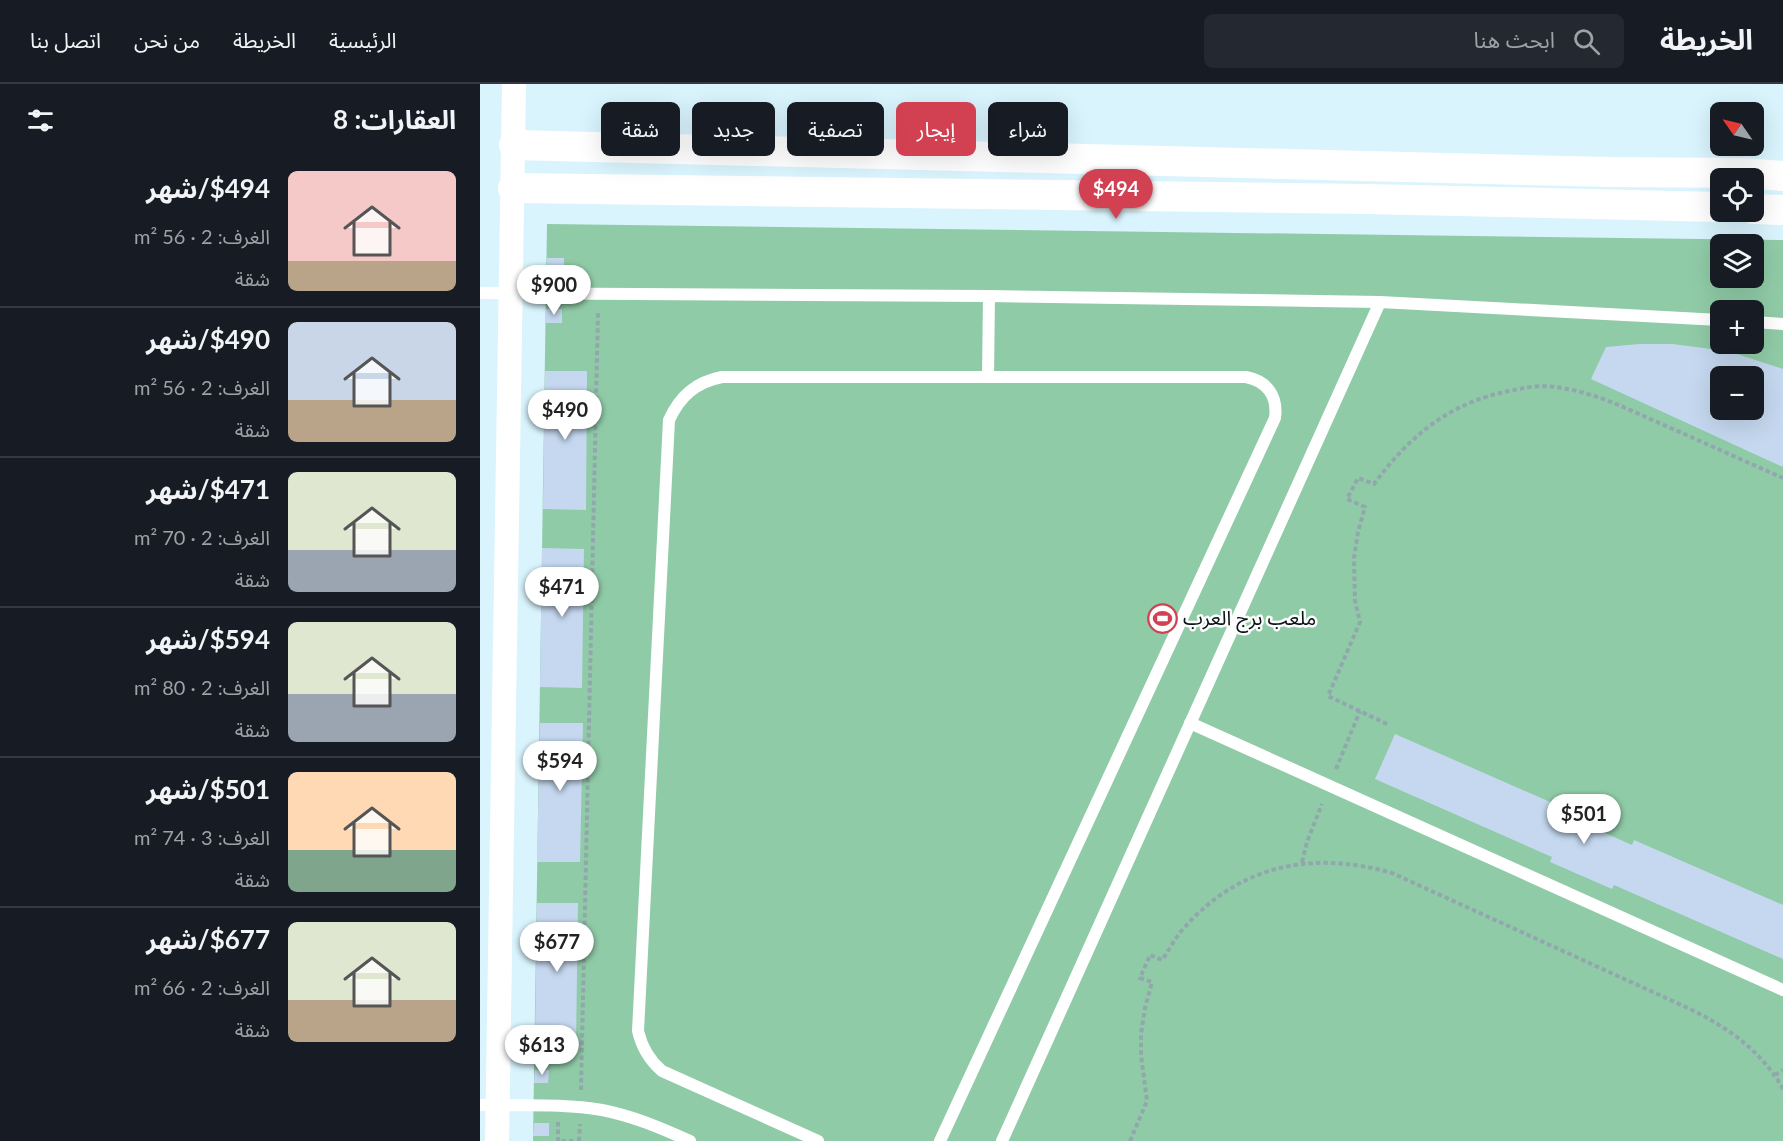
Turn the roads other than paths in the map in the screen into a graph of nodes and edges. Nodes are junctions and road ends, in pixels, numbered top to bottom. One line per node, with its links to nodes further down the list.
1 (514, 84): 2 (street)
2 (514, 145): 3 (street); 4 (street)
3 (1783, 176)
4 (513, 188): 5 (street); 8 (street)
5 (1710, 207)
6 (1764, 209): 7 (street)
7 (1783, 210)
8 (512, 292): 9 (lane); 10 (lane); 18 (street)
9 (480, 293)
10 (989, 296): 11 (lane); 15 (lane)
11 (1380, 302): 12 (lane); 16 (lane)
12 (1710, 319)
13 (1764, 323): 14 (lane)
14 (1783, 324)
15 (988, 377): 21 (lane); 22 (lane)
16 (1190, 723): 17 (lane); 23 (lane)
17 (1783, 990)
18 (489, 1105): 19 (street); 20 (lane)
19 (497, 1141)
20 (690, 1141)
21 (818, 1141)
22 (940, 1141)
23 (1002, 1141)

